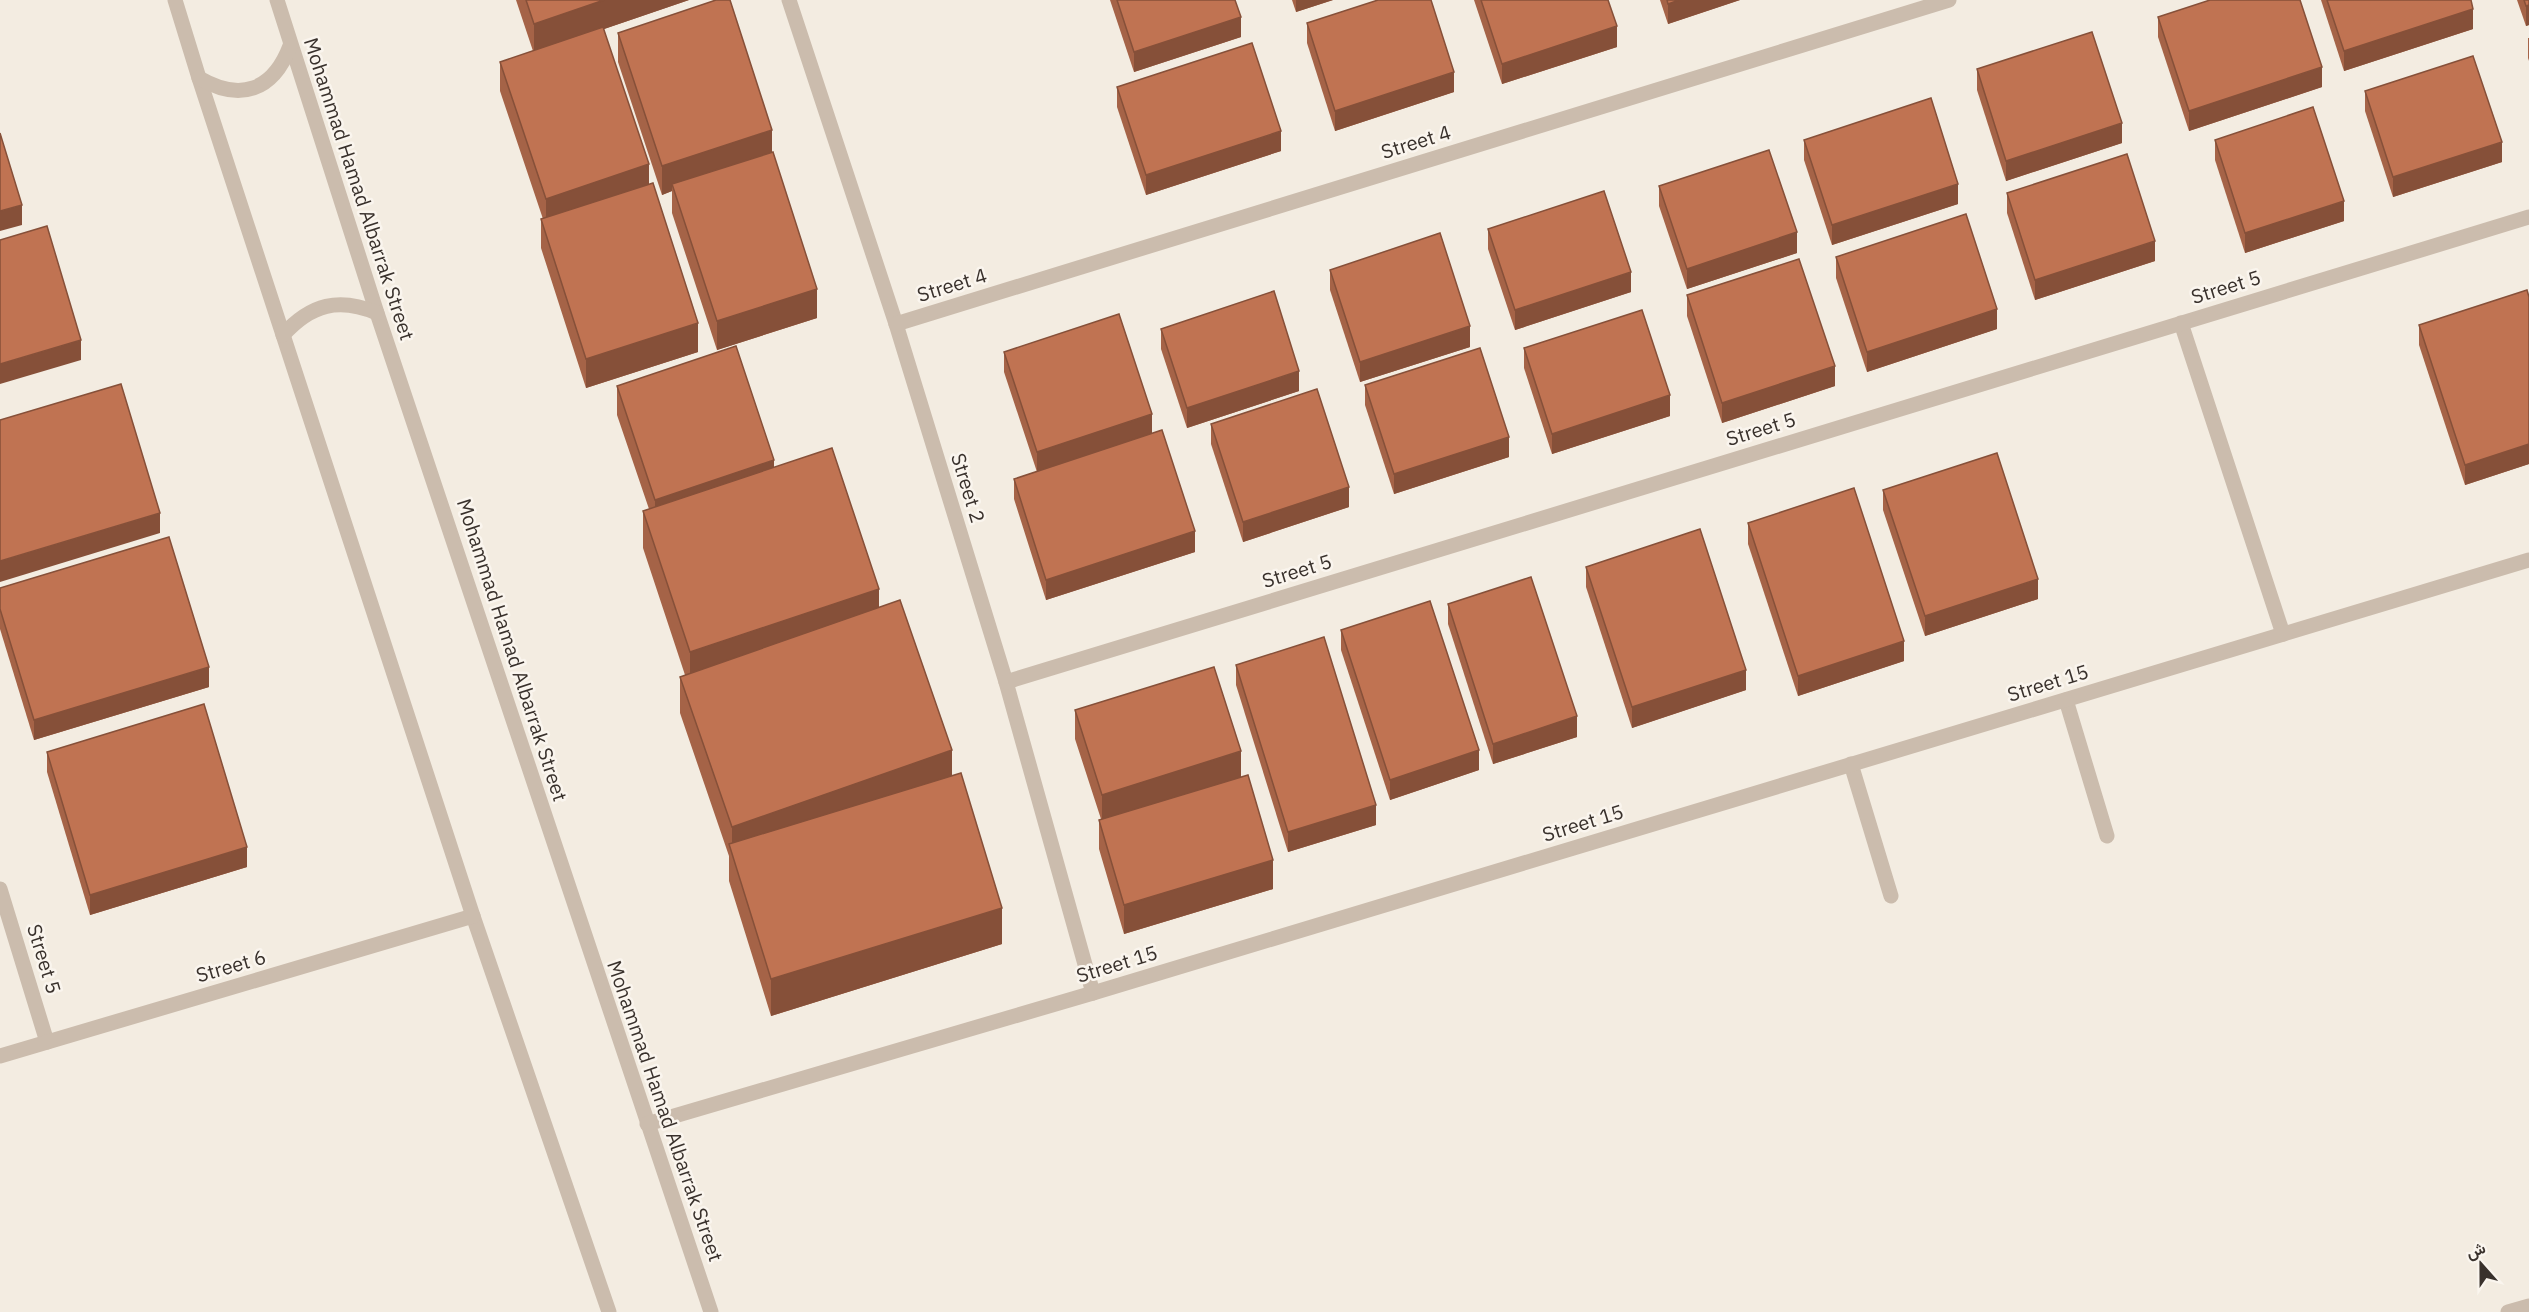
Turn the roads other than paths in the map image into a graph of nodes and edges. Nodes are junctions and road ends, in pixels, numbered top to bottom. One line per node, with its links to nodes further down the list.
1 (175, 0): 6 (street)
2 (277, 0): 5 (street, Mohammad Hamad Albarrak Street)
3 (789, 0): 10 (street, Street 2)
4 (1949, 0): 10 (street, Street 4)
5 (290, 46): 6 (street); 8 (street, Mohammad Hamad Albarrak Street)
6 (199, 78): 11 (street)
7 (2529, 217): 9 (street, Street 5)
8 (377, 313): 11 (street); 24 (street, Mohammad Hamad Albarrak Street)
9 (2181, 323): 13 (street); 14 (street, Street 5)
10 (896, 324): 14 (street, Street 2)
11 (283, 335): 20 (street)
12 (2529, 560): 13 (street, Street 15)
13 (2283, 634): 15 (street, Street 15)
14 (1006, 682): 21 (street, Street 2)
15 (2066, 700): 16 (street, Street 15); 17 (street)
16 (1851, 764): 19 (street); 21 (street, Street 15)
17 (2107, 836)
18 (0, 889): 22 (street, Street 5)
19 (1891, 896)
20 (473, 916): 22 (street, Street 6); 26 (street)
21 (1093, 993): 24 (street, Street 15)
22 (47, 1042): 23 (street, Street 6)
23 (0, 1056)
24 (647, 1124): 27 (street, Mohammad Hamad Albarrak Street)
25 (2529, 1306): 28 (street)
26 (609, 1312)
27 (711, 1312)
28 (2508, 1312)

